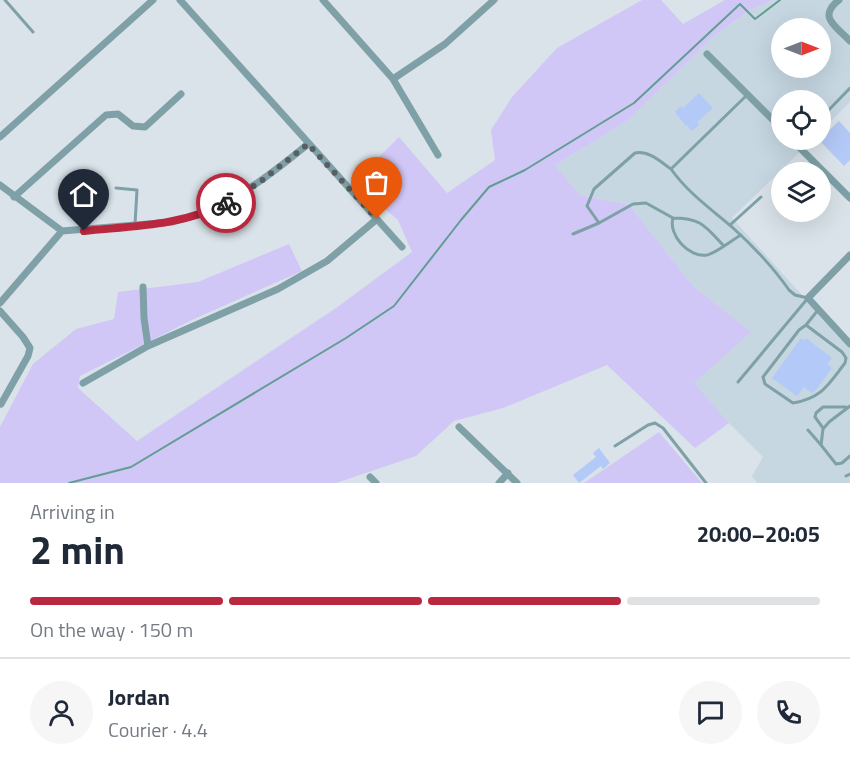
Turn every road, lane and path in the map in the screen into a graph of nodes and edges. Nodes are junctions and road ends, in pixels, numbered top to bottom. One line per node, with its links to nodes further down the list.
1 (5, 0): 7 (lane)
2 (153, 0): 16 (street)
3 (180, 0): 17 (street)
4 (494, 0): 10 (street)
5 (839, 0): 8 (street)
6 (327, 1): 10 (street)
7 (33, 32)
8 (850, 41)
9 (707, 54): 13 (street)
10 (393, 79): 19 (street)
11 (850, 88): 14 (lane)
12 (181, 94): 23 (street)
13 (747, 95): 15 (street); 20 (lane)
14 (831, 108)
15 (771, 118)
16 (0, 137)
17 (308, 144): 27 (street); 30 (street)
18 (805, 150): 25 (street)
19 (438, 155)
20 (671, 169): 28 (lane); 29 (lane)
21 (0, 185): 23 (street)
22 (116, 188): 30 (lane)
23 (14, 197): 31 (street)
24 (761, 197): 29 (lane)
25 (850, 198)
26 (673, 218): 28 (lane); 34 (lane); 34 (lane)
27 (377, 219): 35 (street); 44 (street)
28 (599, 223): 32 (lane)
29 (730, 225): 33 (lane)
30 (135, 226): 31 (street)
31 (62, 231): 39 (street)
32 (573, 234)
33 (741, 235): 34 (lane); 38 (lane)
34 (723, 245)
35 (402, 247)
36 (850, 255): 38 (street)
37 (142, 287): 44 (street)
38 (808, 298): 40 (street); 45 (lane)
39 (0, 303)
40 (818, 310): 42 (lane); 43 (street)
41 (0, 311): 47 (street)
42 (806, 326): 42 (lane)
43 (850, 344)
44 (148, 346): 46 (street)
45 (738, 382)
46 (83, 383)
47 (1, 404)
48 (849, 407): 50 (lane); 50 (lane)
49 (459, 427): 55 (street)
50 (823, 429): 52 (lane)
51 (808, 430): 52 (lane)
52 (821, 445): 54 (lane)
53 (615, 446): 58 (lane)
54 (850, 456)
55 (508, 473): 56 (street); 57 (street)
56 (499, 483)
57 (518, 483)
58 (706, 483)

